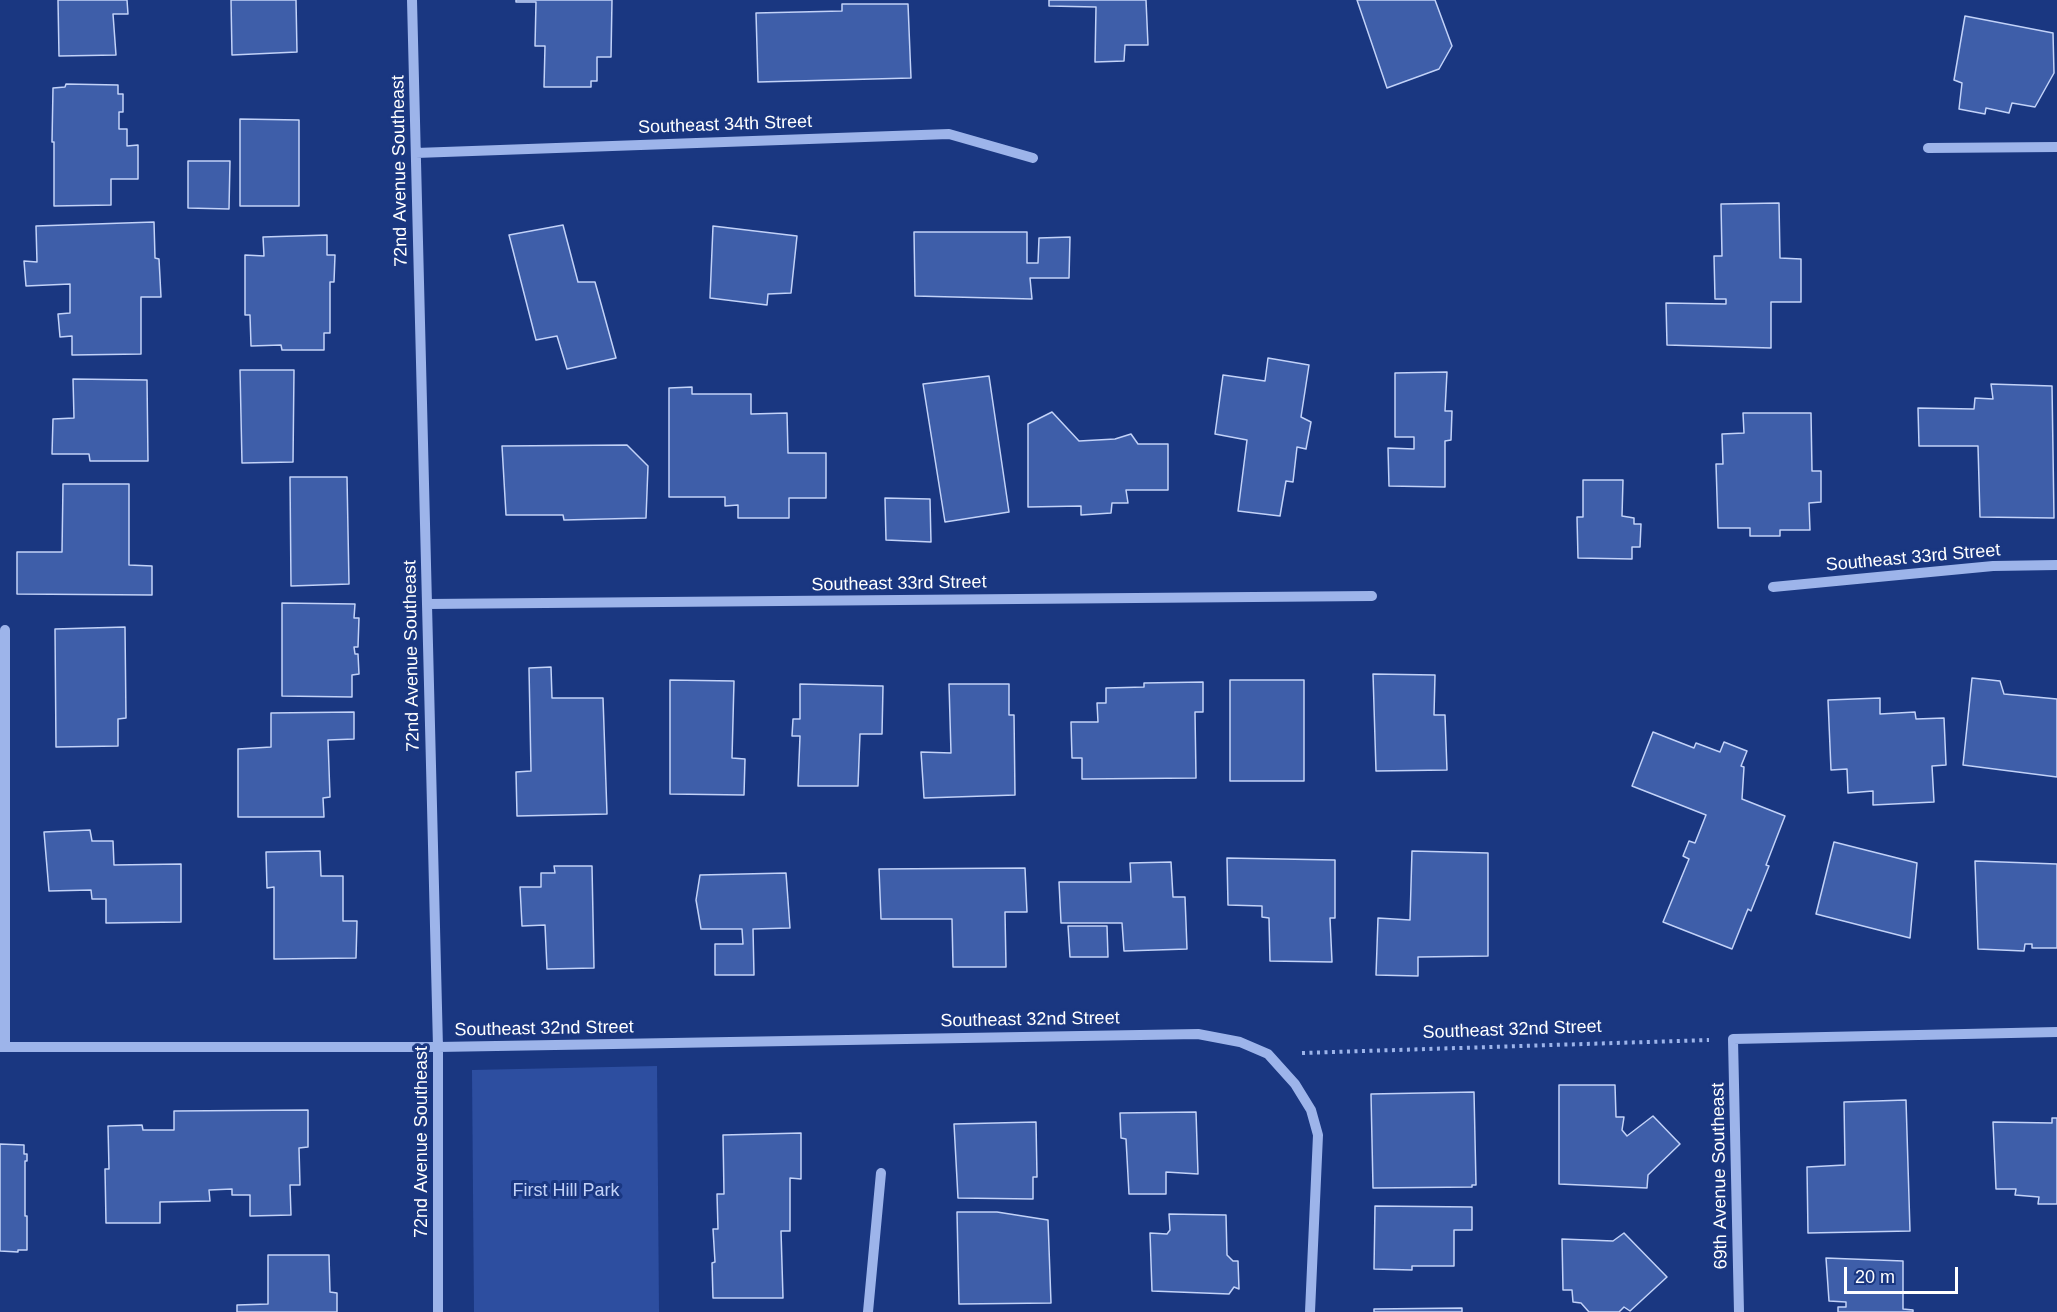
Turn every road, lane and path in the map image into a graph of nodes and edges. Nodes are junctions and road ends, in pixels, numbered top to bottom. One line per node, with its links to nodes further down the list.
1 (412, 0): 4 (street, 72nd Avenue Southeast)
2 (2057, 147): 3 (street)
3 (1928, 148)
4 (416, 153): 5 (street, Southeast 34th Street); 9 (street, 72nd Avenue Southeast)
5 (1033, 158)
6 (2057, 565): 7 (street, Southeast 33rd Street)
7 (1773, 587)
8 (1372, 596): 9 (street, Southeast 33rd Street)
9 (427, 604): 14 (street, 72nd Avenue Southeast)
10 (6, 630): 13 (street)
11 (2057, 1032): 12 (street)
12 (1733, 1039): 15 (path, Southeast 32nd Street); 20 (street, 69th Avenue Southeast)
13 (3, 1047): 14 (street, Southeast 32nd Street)
14 (438, 1047): 15 (street, Southeast 32nd Street); 17 (street, 72nd Avenue Southeast)
15 (1268, 1054): 19 (street)
16 (881, 1173): 18 (street)
17 (438, 1312)
18 (868, 1312)
19 (1310, 1312)
20 (1739, 1312)

